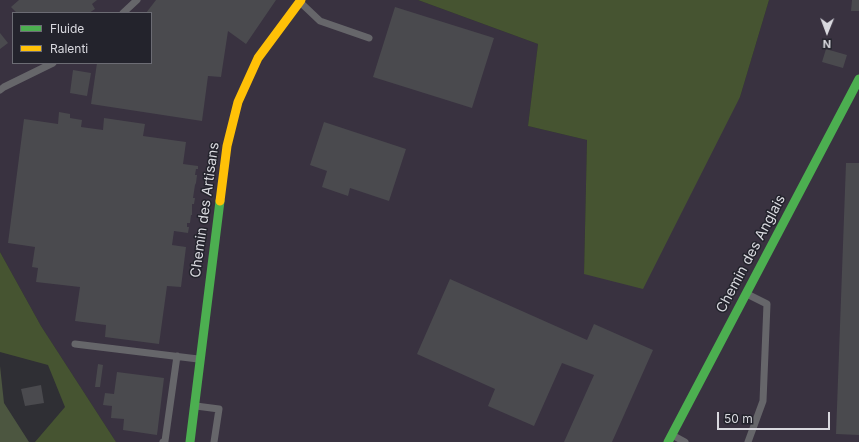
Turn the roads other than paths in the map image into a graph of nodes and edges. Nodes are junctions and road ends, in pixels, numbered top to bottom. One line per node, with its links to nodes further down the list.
1 (137, 0): 3 (lane)
2 (300, 1): 4 (lane); 11 (street, Chemin des Artisans)
3 (124, 12)
4 (369, 38)
5 (51, 64): 7 (lane)
6 (859, 79): 8 (street, Chemin des Anglais)
7 (0, 90)
8 (746, 294): 13 (street, Chemin des Anglais); 18 (lane)
9 (75, 344): 10 (lane)
10 (177, 356): 11 (lane); 14 (lane)
11 (200, 359): 12 (street, Chemin des Artisans)
12 (194, 406): 15 (street, Chemin des Artisans); 16 (lane)
13 (670, 439): 17 (lane)
14 (164, 442)
15 (190, 442)
16 (214, 442)
17 (685, 442)
18 (748, 442)

